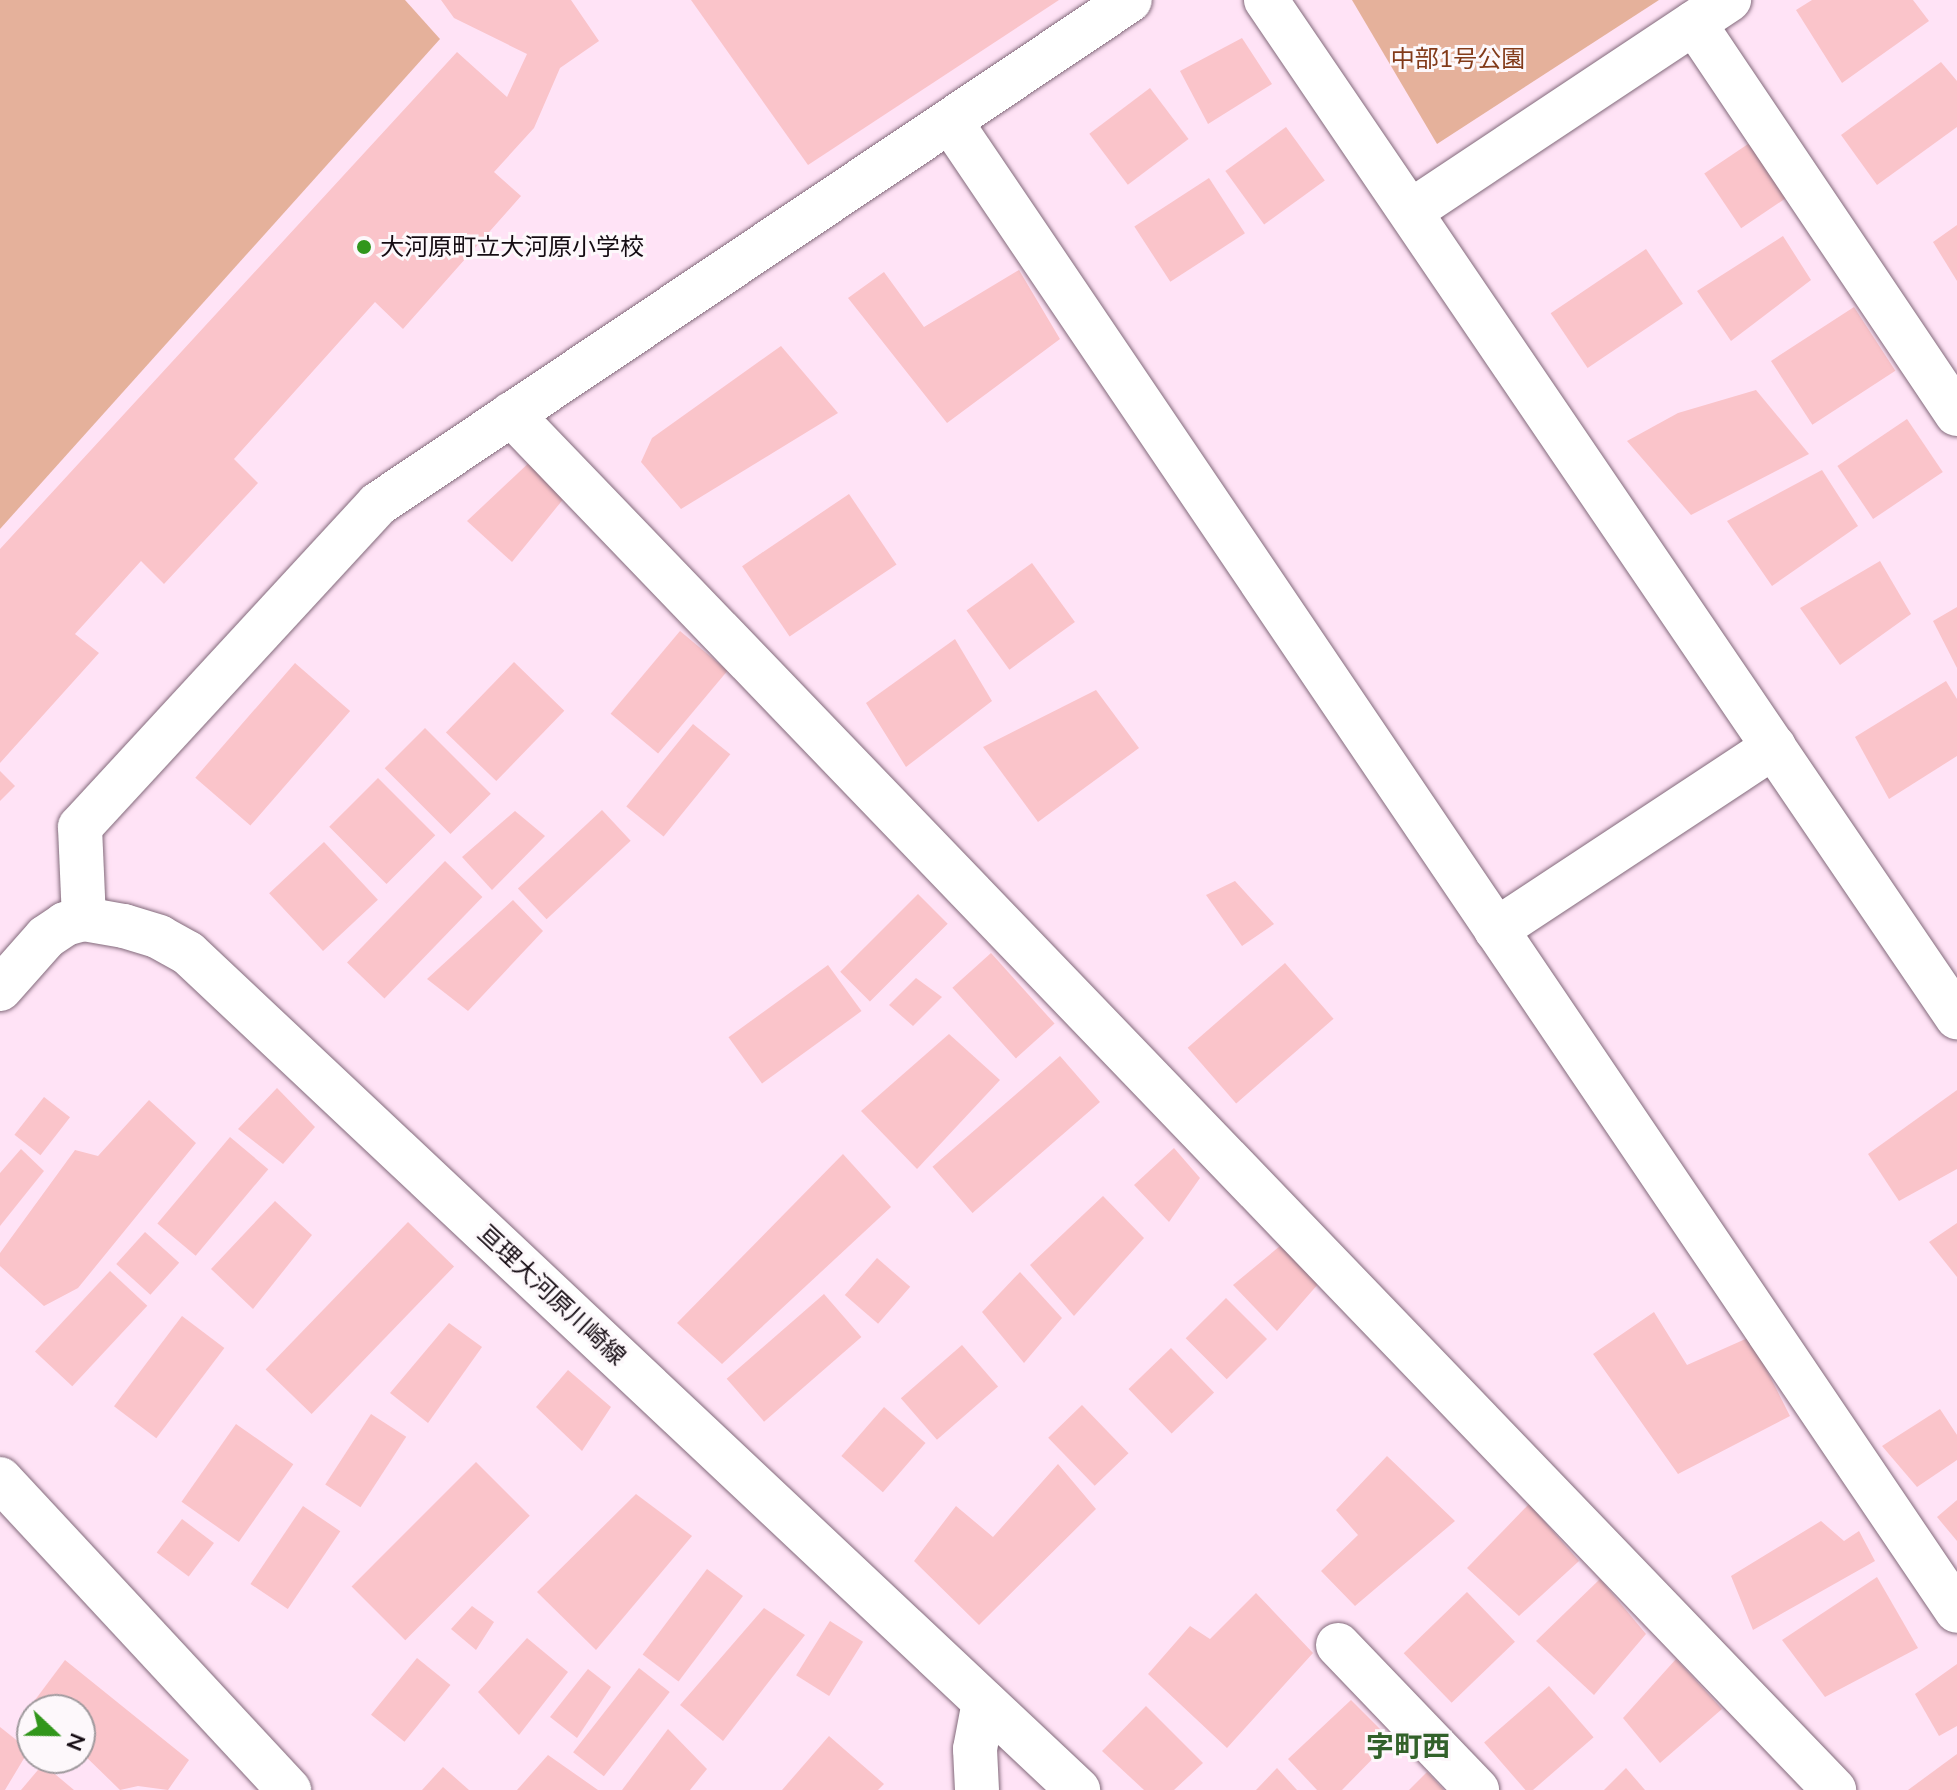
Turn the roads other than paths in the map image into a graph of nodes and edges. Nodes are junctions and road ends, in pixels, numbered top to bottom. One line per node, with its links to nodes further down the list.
1 (1130, 0): 4 (street)
2 (1266, 0): 5 (street)
3 (1711, 12): 5 (street); 7 (street)
4 (950, 121): 6 (street); 10 (street)
5 (1411, 211): 8 (street)
6 (511, 414): 9 (street); 21 (street)
7 (1957, 414)
8 (1774, 747): 10 (street); 12 (street)
9 (84, 919): 11 (street); 16 (street, 亘理大河原川崎線)
10 (1496, 930): 14 (street)
11 (0, 989)
12 (1957, 1017)
13 (0, 1479): 17 (street)
14 (1957, 1611)
15 (1338, 1645): 20 (street)
16 (984, 1702): 18 (street); 19 (street, 亘理大河原川崎線)
17 (289, 1790)
18 (977, 1790)
19 (1078, 1790)
20 (1477, 1790)
21 (1834, 1790)

